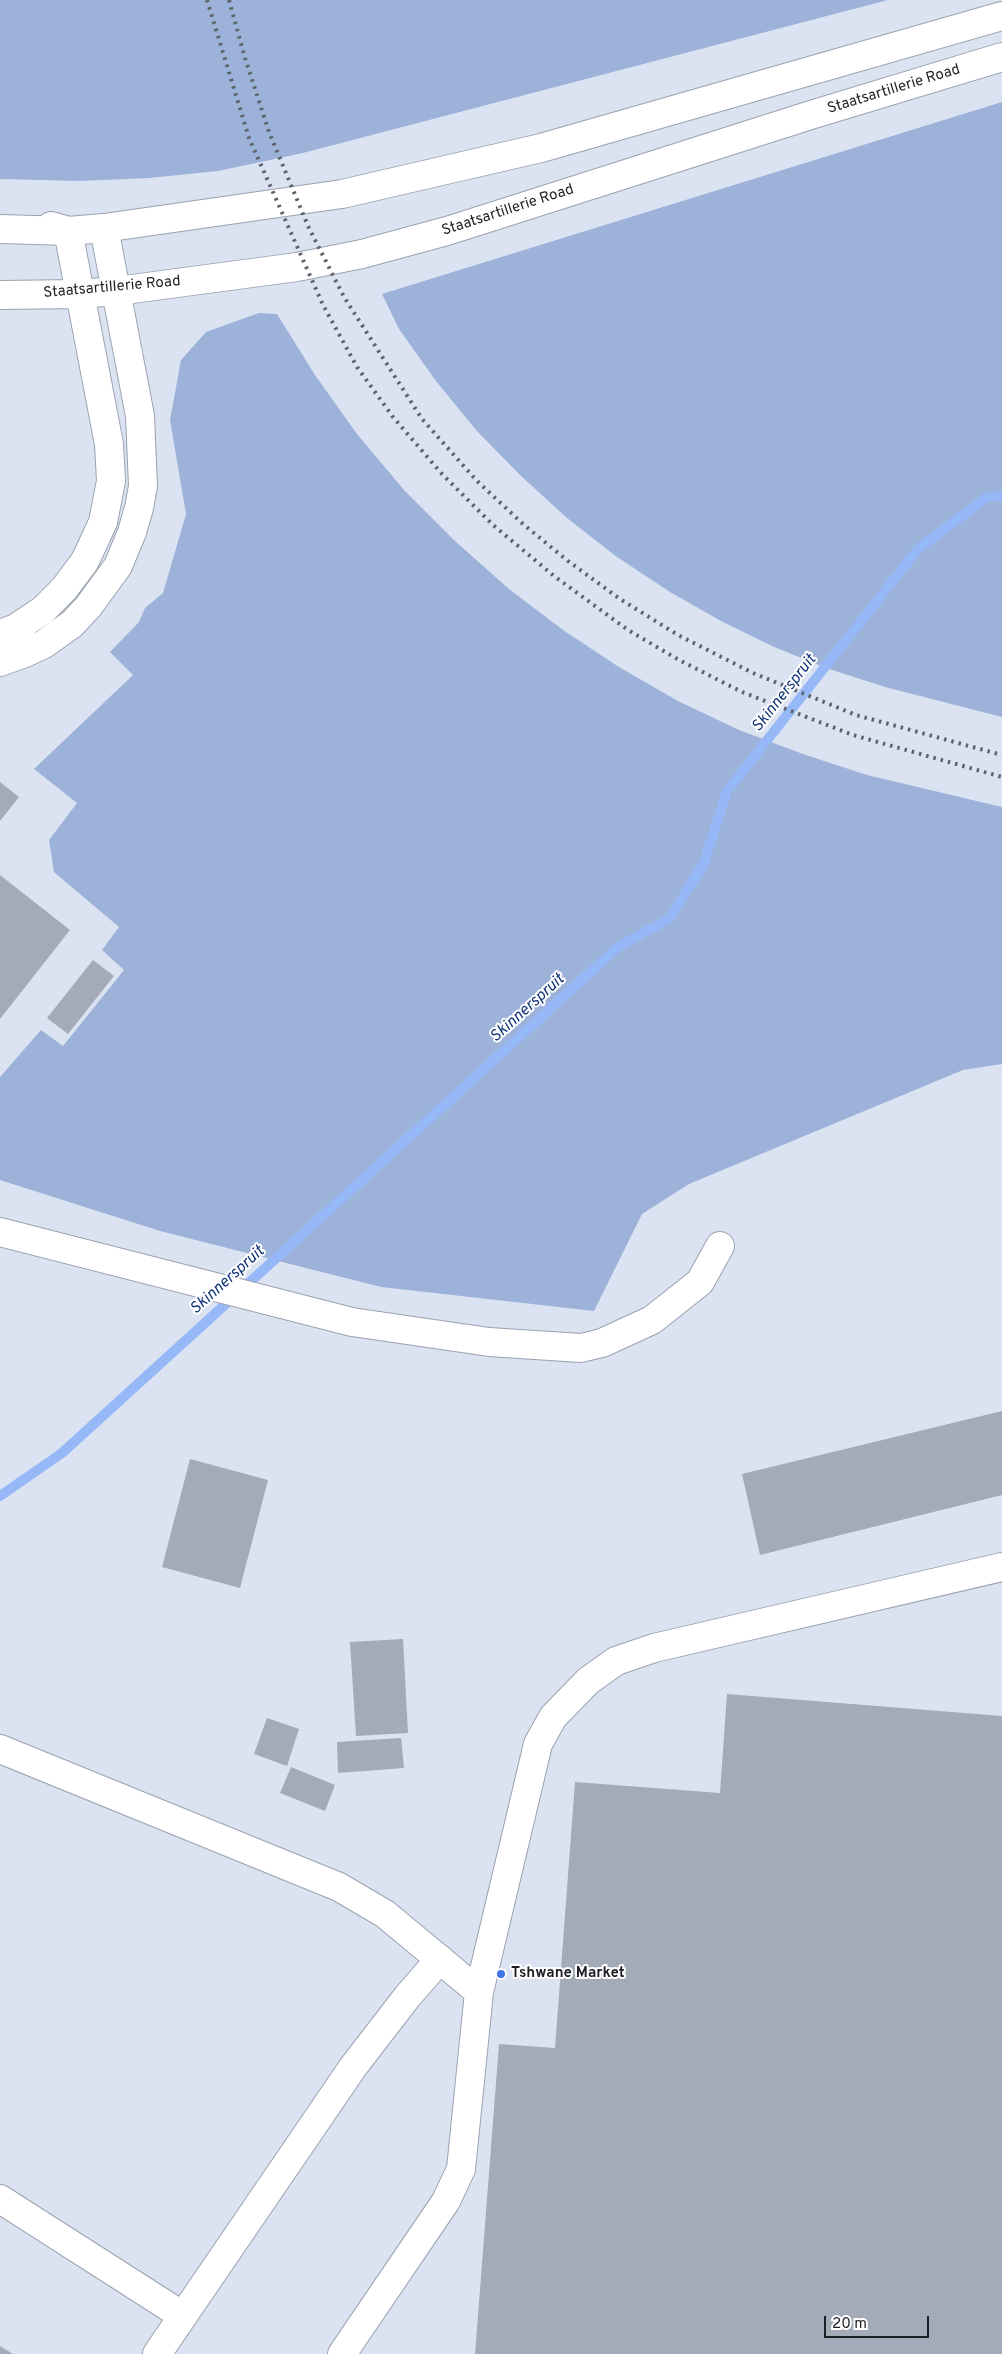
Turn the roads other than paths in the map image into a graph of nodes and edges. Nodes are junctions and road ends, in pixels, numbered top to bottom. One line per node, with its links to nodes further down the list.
1 (1002, 16): 4 (street)
2 (1002, 57): 7 (street, Staatsartillerie Road)
3 (0, 212): 6 (street)
4 (104, 228): 6 (street); 7 (street)
5 (0, 229): 6 (street)
6 (68, 230): 8 (street)
7 (117, 291): 8 (street, Staatsartillerie Road); 11 (street)
8 (79, 294): 9 (street, Staatsartillerie Road); 10 (street)
9 (0, 295)
10 (0, 634)
11 (0, 662)
12 (0, 1232): 13 (street)
13 (720, 1246)
14 (1002, 1567): 17 (street)
15 (0, 1749): 16 (street)
16 (440, 1959): 17 (street); 19 (street)
17 (479, 1992): 21 (street)
18 (0, 2199): 19 (street)
19 (182, 2316): 20 (street)
20 (157, 2354)
21 (342, 2354)

